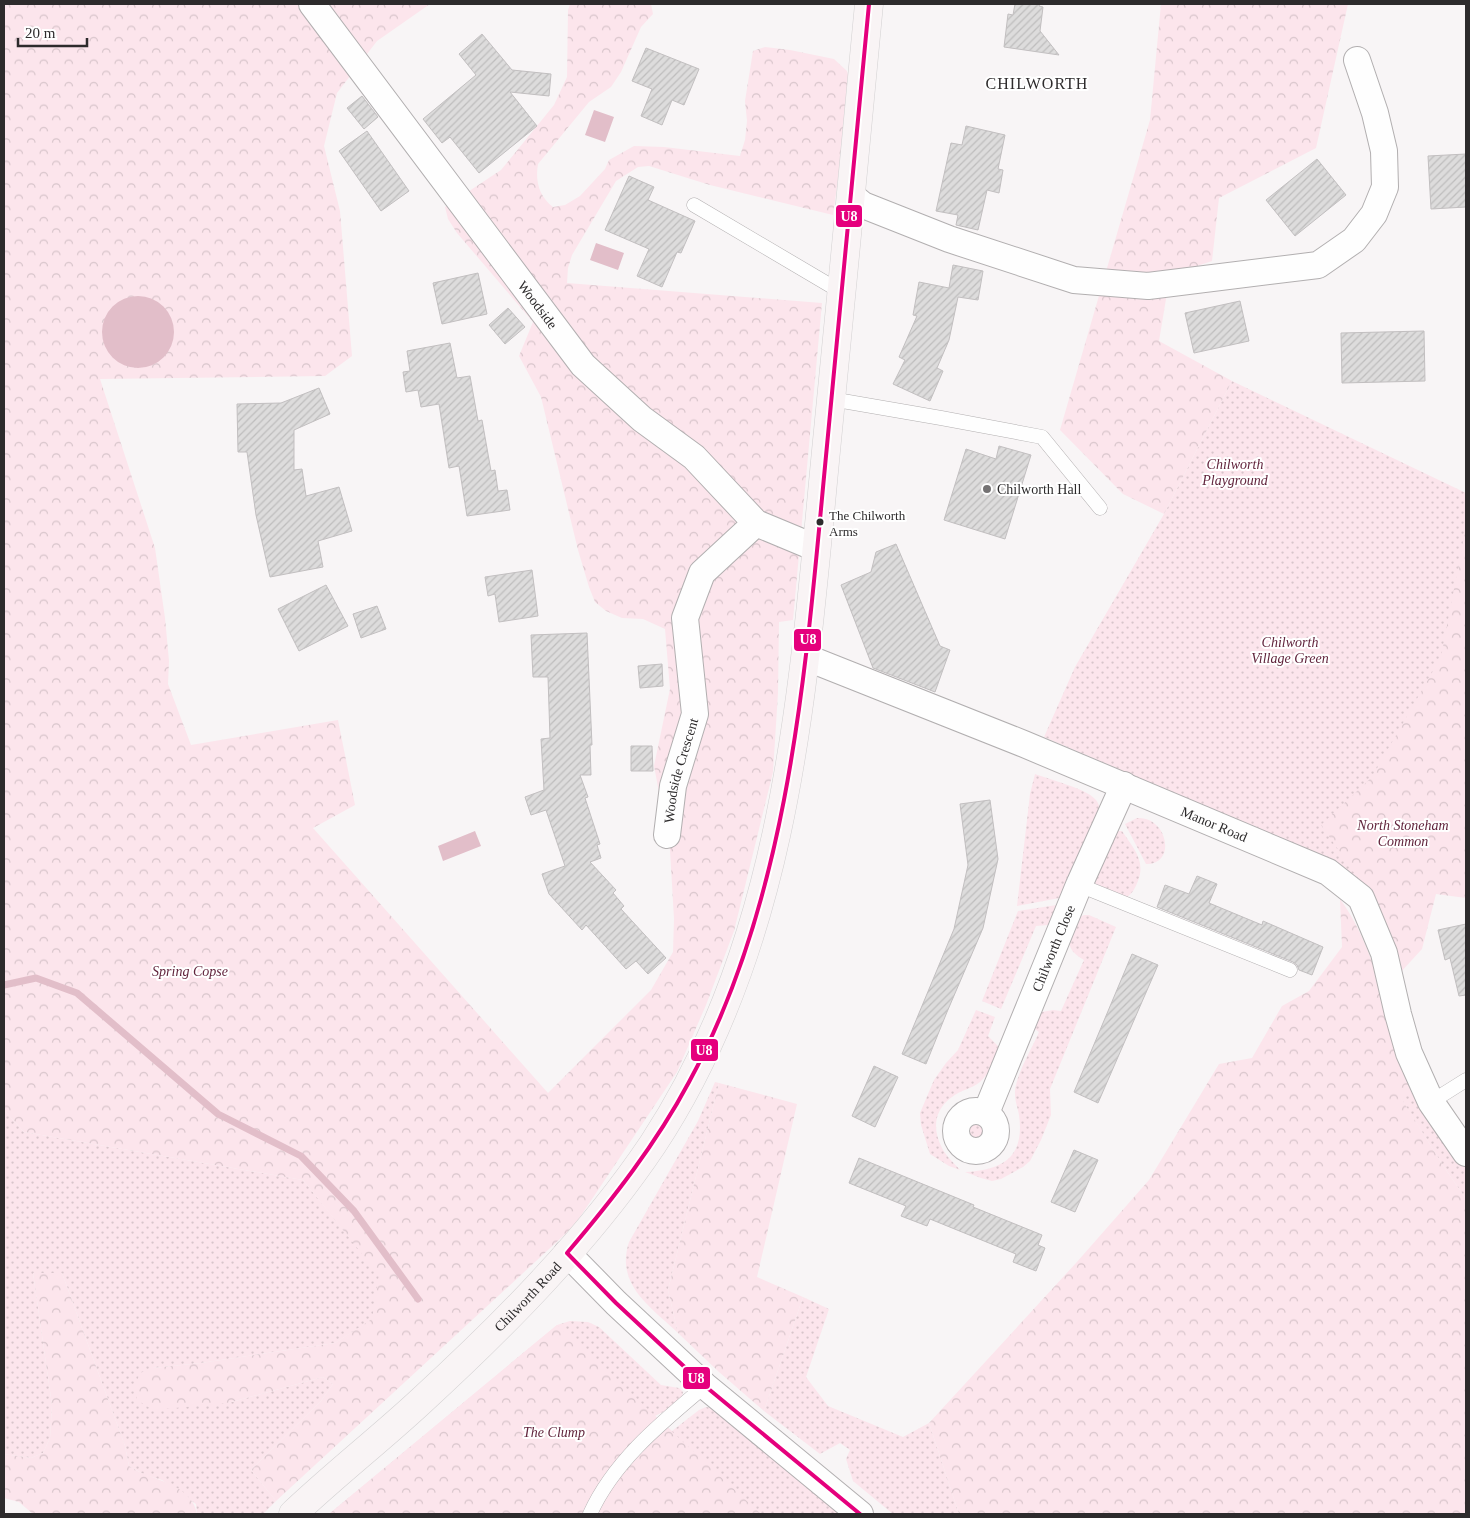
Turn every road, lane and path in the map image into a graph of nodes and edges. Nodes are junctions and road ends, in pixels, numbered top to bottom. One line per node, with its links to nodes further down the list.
1 (312, 4): 9 (street, Woodside)
2 (869, 4): 4 (main road, Chilworth Road)
3 (1357, 60): 4 (street)
4 (852, 196): 6 (main road, Chilworth Road)
5 (694, 205): 6 (lane)
6 (843, 293): 7 (main road, Chilworth Road)
7 (831, 400): 8 (lane); 10 (main road, Chilworth Road)
8 (1100, 508)
9 (756, 523): 10 (street, Woodside); 13 (street, Woodside Crescent)
10 (816, 548): 11 (main road, Chilworth Road)
11 (805, 657): 12 (street, Manor Road); 20 (main road, Chilworth Road)
12 (1124, 785): 14 (street, Chilworth Close); 17 (street, Manor Road)
13 (667, 834)
14 (1079, 886): 15 (lane); 18 (street, Chilworth Close)
15 (1290, 970)
16 (1466, 1080): 17 (lane)
17 (1431, 1102): 19 (street, Manor Road)
18 (986, 1113)
19 (1466, 1153)
20 (567, 1253): 21 (street); 22 (main road, Chilworth Road)
21 (705, 1386): 23 (lane); 24 (street)
22 (293, 1514)
23 (590, 1514)
24 (860, 1514)

